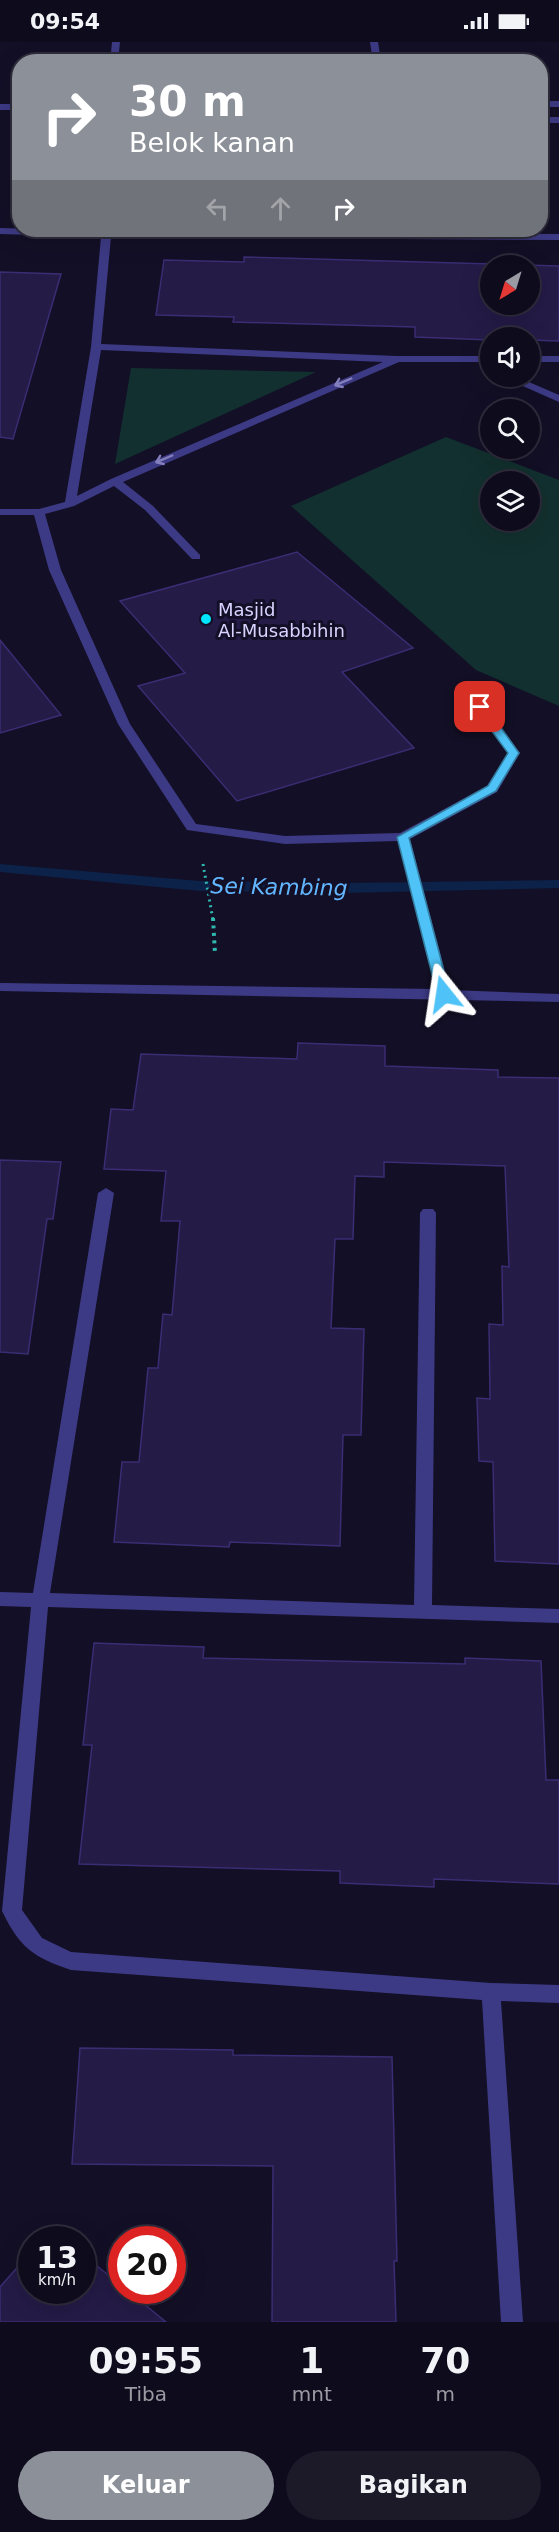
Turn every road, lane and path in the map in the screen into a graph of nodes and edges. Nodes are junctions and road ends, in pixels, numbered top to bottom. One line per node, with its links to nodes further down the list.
1 (106, 237): 2 (street)
2 (96, 347): 3 (street); 12 (street)
3 (397, 359): 4 (street); 11 (street, one-way to 11)
4 (463, 359): 5 (street); 8 (street)
5 (480, 359)
6 (540, 359): 7 (street)
7 (559, 359)
8 (480, 367)
9 (531, 387): 10 (street)
10 (559, 399)
11 (115, 481): 12 (street); 15 (street)
12 (70, 504): 14 (street)
13 (0, 512): 14 (street)
14 (39, 512): 17 (street)
15 (196, 556)
16 (480, 707): 17 (street)
17 (403, 837): 21 (street)
18 (203, 863): 20 (path)
19 (0, 987): 20 (street)
20 (217, 991): 21 (street)
21 (444, 994): 22 (street)
22 (559, 998)
23 (106, 1193): 26 (street)
24 (428, 1214): 27 (street)
25 (0, 1599): 26 (street)
26 (40, 1600): 27 (street); 29 (street)
27 (423, 1613): 28 (street)
28 (559, 1616)
29 (490, 1992): 30 (street); 31 (street)
30 (559, 1994)
31 (512, 2322)

